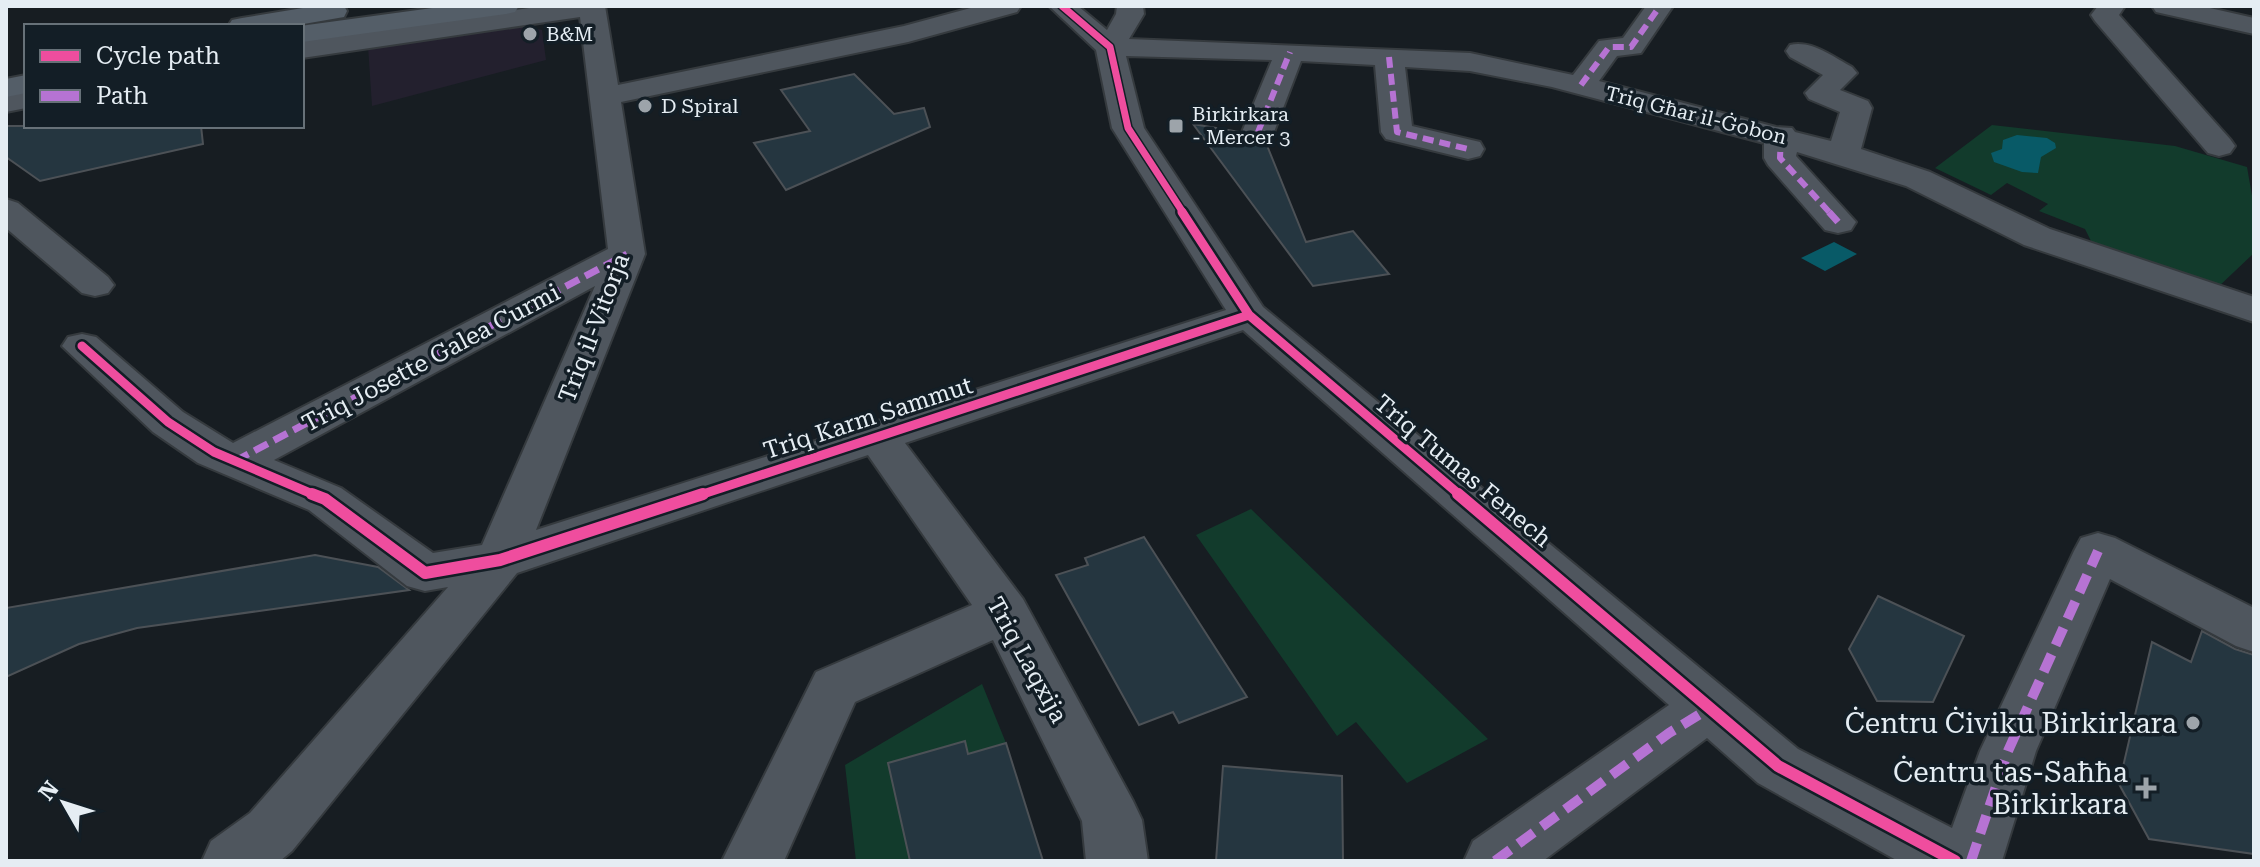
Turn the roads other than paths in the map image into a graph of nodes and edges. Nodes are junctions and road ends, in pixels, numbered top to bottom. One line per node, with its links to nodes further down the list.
1 (371, 6): 10 (highway)
2 (506, 6): 12 (highway)
3 (1008, 6): 19 (street)
4 (1062, 6): 13 (street)
5 (1130, 6): 13 (street)
6 (1660, 6): 18 (street)
7 (2112, 6): 22 (street)
8 (2167, 6): 11 (street)
9 (592, 7): 14 (street); 19 (street, Triq il-Vitorja)
10 (255, 24)
11 (2254, 26)
12 (304, 34)
13 (1110, 47): 16 (street, Triq Għar il-Ġobon); 30 (street, Triq Tumas Fenech)
14 (304, 49)
15 (1800, 51): 24 (street)
16 (1290, 52): 17 (street, Triq Għar il-Ġobon); 20 (street)
17 (1389, 57): 18 (street, Triq Għar il-Ġobon); 23 (street)
18 (1557, 88): 21 (street, Triq Għar il-Ġobon)
19 (603, 97): 27 (street, Triq il-Vitorja)
20 (1258, 132)
21 (1781, 135): 24 (street, Triq Għar il-Ġobon); 26 (street)
22 (2219, 146)
23 (1468, 149)
24 (1843, 154): 29 (street, Triq Għar il-Ġobon)
25 (6, 210): 28 (street)
26 (1838, 222)
27 (627, 254): 33 (street, Triq Josette Galea Curmi); 34 (street, Triq il-Vitorja)
28 (95, 285)
29 (2254, 310)
30 (1249, 315): 32 (street, Triq Karm Sammut); 37 (street, Triq Tumas Fenech)
31 (82, 346): 33 (street)
32 (877, 436): 34 (street, Triq Karm Sammut); 35 (street, Triq Laqxija)
33 (235, 461): 34 (street)
34 (500, 560): 38 (street, Triq il-Vitorja)
35 (1005, 613): 39 (street); 40 (street, Triq Laqxija)
36 (2254, 632): 43 (street)
37 (1710, 708): 41 (street); 42 (street, Triq Tumas Fenech)
38 (233, 861)
39 (753, 861)
40 (1117, 861)
41 (1495, 861)
42 (1955, 861)
43 (1971, 861)

